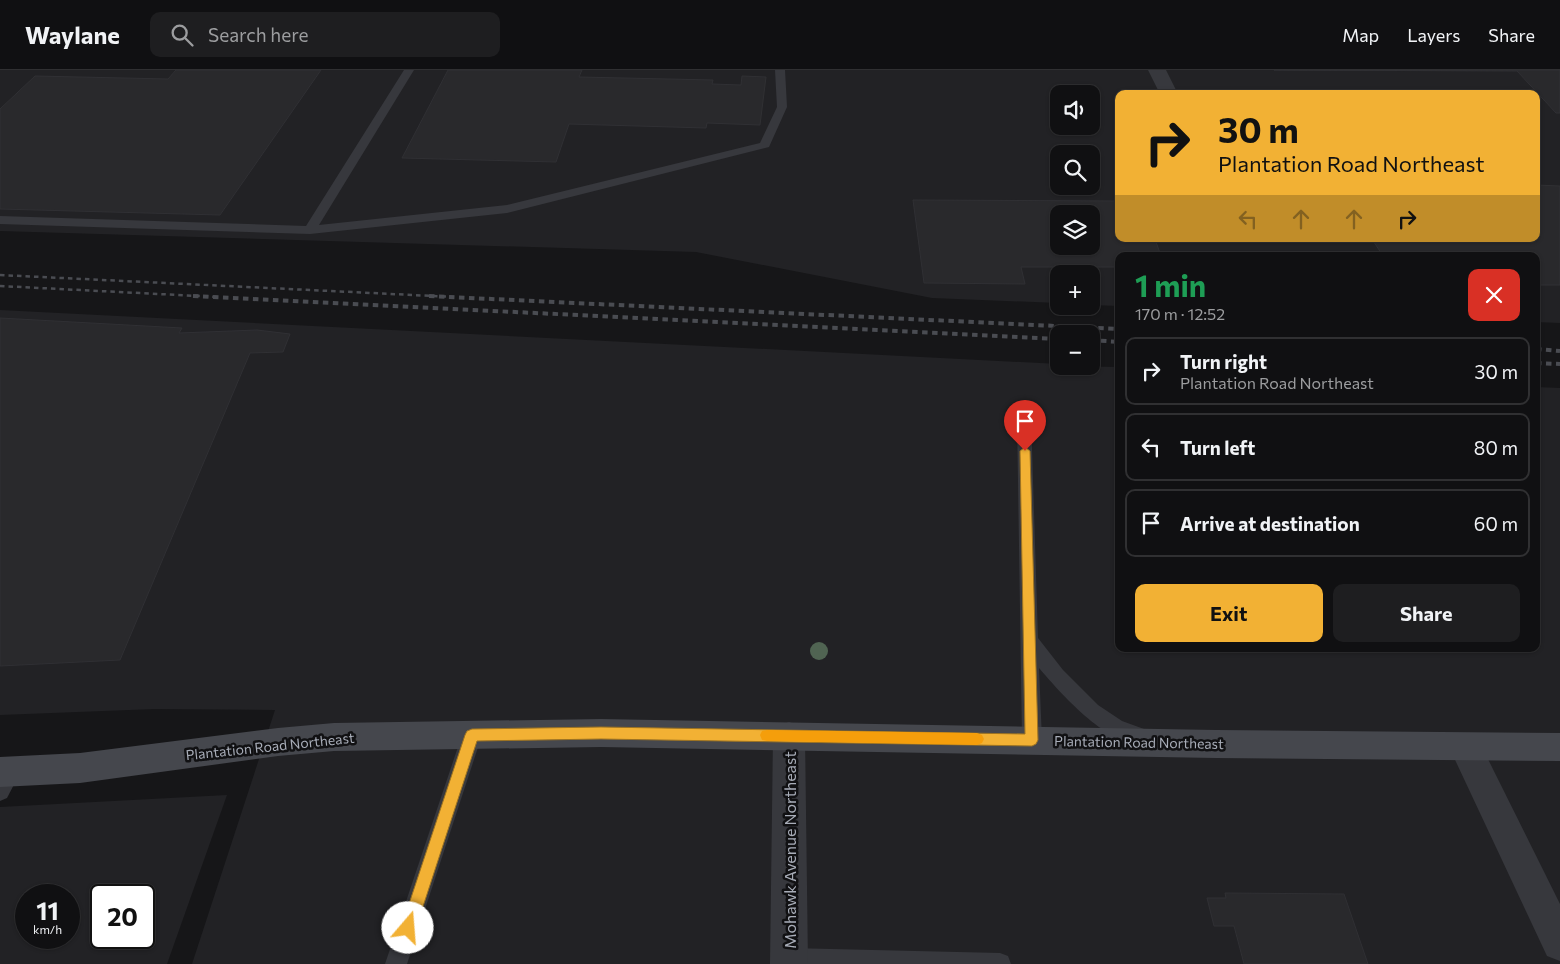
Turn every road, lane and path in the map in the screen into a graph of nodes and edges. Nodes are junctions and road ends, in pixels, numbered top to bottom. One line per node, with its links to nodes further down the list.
1 (409, 70): 6 (lane)
2 (780, 70): 6 (lane)
3 (1157, 70): 4 (street)
4 (1167, 90)
5 (0, 220): 6 (lane)
6 (310, 230)
7 (1024, 417): 8 (lane)
8 (1029, 639): 11 (lane); 12 (lane)
9 (472, 735): 10 (street, Plantation Road Northeast); 15 (street, Plantation Road Northeast); 19 (lane)
10 (788, 736): 11 (street, Plantation Road Northeast); 17 (street, Mohawk Avenue Northeast)
11 (1032, 740): 12 (street, Plantation Road Northeast)
12 (1158, 742): 13 (street, Plantation Road Northeast)
13 (1465, 747): 14 (street, Plantation Road Northeast); 16 (street)
14 (1560, 748)
15 (4, 778)
16 (1560, 943)
17 (789, 962): 18 (lane)
18 (893, 963): 20 (lane)
19 (396, 964)
20 (1000, 964)

